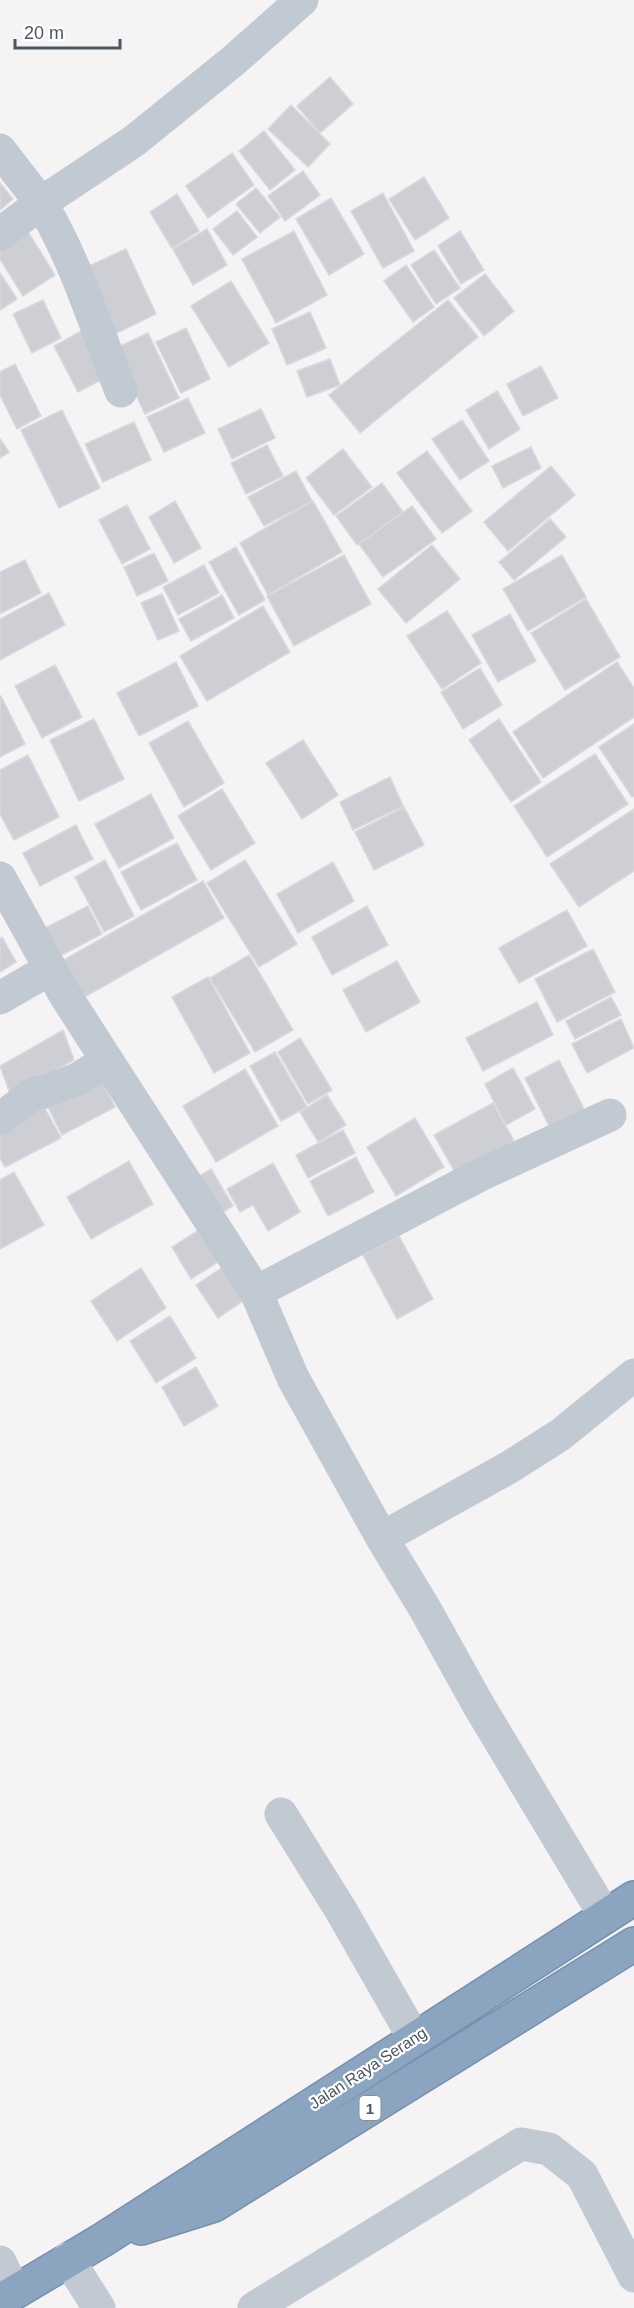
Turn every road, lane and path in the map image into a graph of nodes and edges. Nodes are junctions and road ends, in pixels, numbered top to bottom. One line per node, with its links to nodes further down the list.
1 (302, 0): 3 (street)
2 (0, 150): 3 (street)
3 (42, 203): 4 (street); 5 (street)
4 (0, 234)
5 (121, 391)
6 (0, 878): 7 (street)
7 (50, 969): 8 (street); 9 (street)
8 (0, 998)
9 (106, 1061): 11 (street); 12 (street)
10 (610, 1115): 12 (street)
11 (0, 1119)
12 (256, 1292): 14 (street)
13 (634, 1375): 14 (street)
14 (382, 1538): 17 (street)
15 (281, 1814): 19 (street)
16 (634, 1898): 17 (highway, Jalan Raya Serang / 1)
17 (605, 1916): 19 (highway, Jalan Raya Serang / 1)
18 (634, 1944): 20 (highway, Jalan Raya Serang / 1)
19 (414, 2038): 20 (highway, Jalan Raya Serang / 1)
20 (104, 2239): 21 (highway, Jalan Raya Serang / 1)
21 (68, 2259): 24 (highway, Jalan Raya Serang / 1); 25 (street)
22 (0, 2262): 24 (street)
23 (634, 2276): 26 (street)
24 (7, 2296)
25 (99, 2308)
26 (254, 2308)

